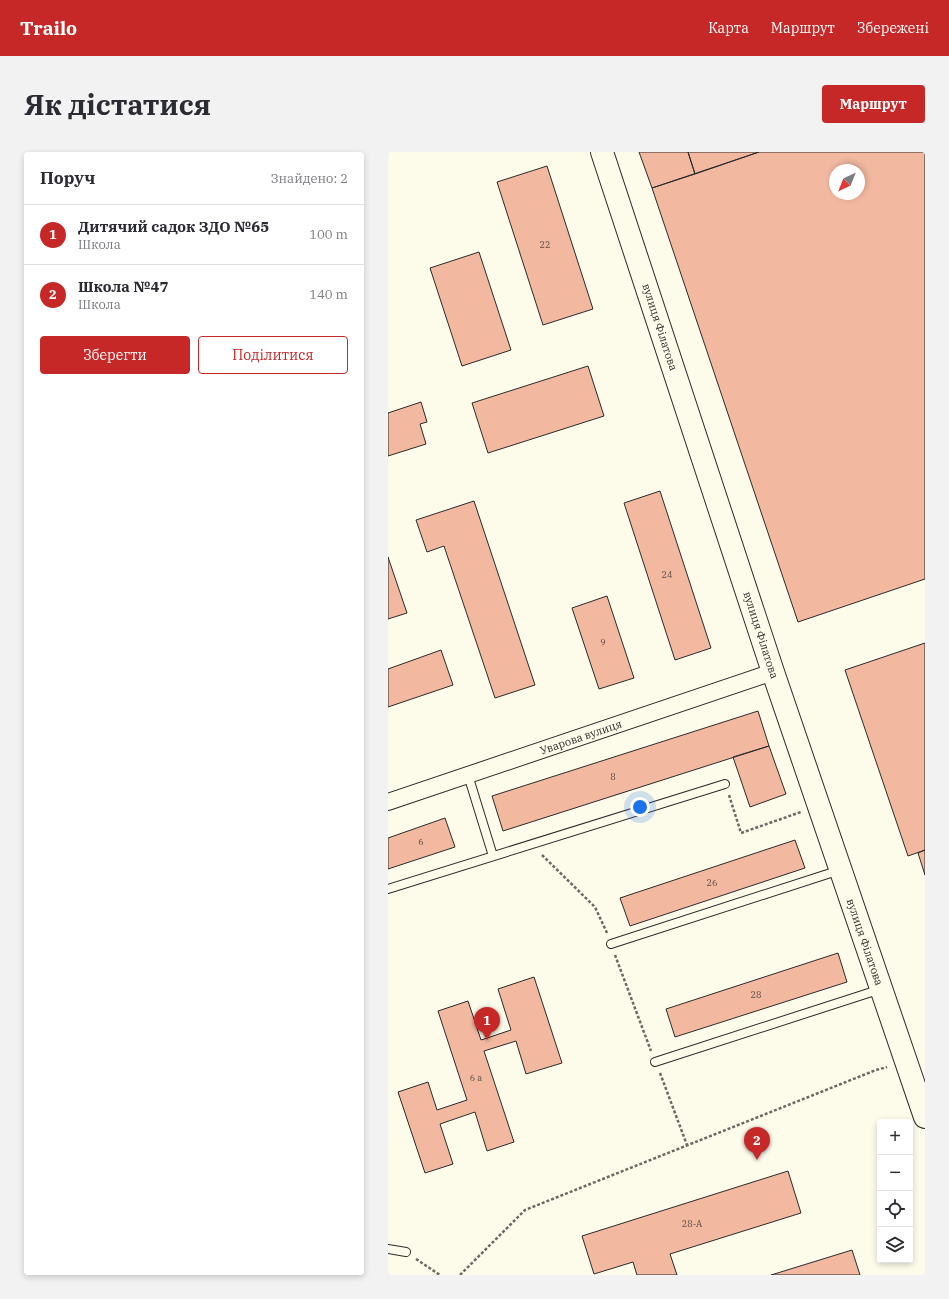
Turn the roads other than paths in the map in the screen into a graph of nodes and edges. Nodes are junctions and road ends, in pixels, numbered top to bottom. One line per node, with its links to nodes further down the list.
1 (602, 152): 2 (street, вулиця Філатова)
2 (773, 672): 3 (street, Уварова вулиця); 7 (street, вулиця Філатова)
3 (468, 775): 5 (street, Уварова вулиця); 6 (lane)
4 (725, 784): 6 (lane)
5 (388, 802)
6 (494, 856): 8 (lane)
7 (841, 870): 9 (lane); 10 (street, вулиця Філатова)
8 (388, 889)
9 (611, 944)
10 (881, 989): 11 (lane); 12 (street, вулиця Філатова)
11 (656, 1062)
12 (925, 1117)
13 (388, 1249): 14 (lane)
14 (406, 1252)

